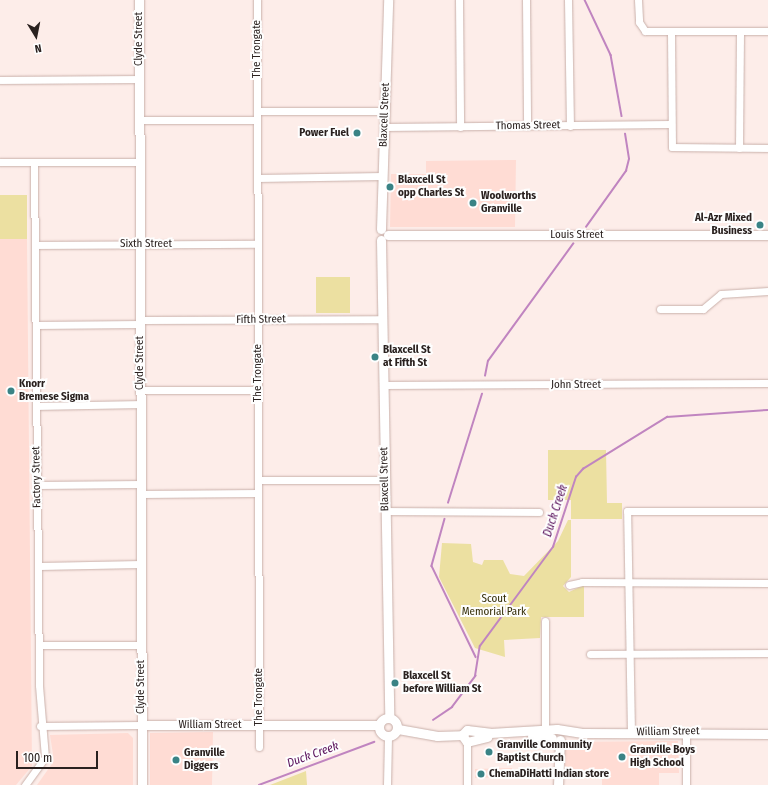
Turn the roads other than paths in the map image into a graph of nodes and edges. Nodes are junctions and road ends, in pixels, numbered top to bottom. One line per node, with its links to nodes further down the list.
1 (139, 0): 11 (street, Clyde Street)
2 (257, 0): 13 (street, The Trongate)
3 (388, 0): 14 (street, Blaxcell Street)
4 (459, 0): 21 (street)
5 (526, 0): 18 (street)
6 (568, 0): 19 (street)
7 (638, 0): 10 (street)
8 (768, 31): 9 (street)
9 (740, 32): 10 (street); 22 (street)
10 (672, 33): 17 (street)
11 (139, 79): 12 (street); 15 (street, Clyde Street)
12 (0, 80)
13 (257, 111): 14 (street); 16 (street, The Trongate)
14 (385, 111): 20 (street, Blaxcell Street)
15 (139, 120): 16 (street); 26 (street, Clyde Street)
16 (257, 120): 28 (street, The Trongate)
17 (671, 124): 19 (street, Thomas Street); 22 (street)
18 (527, 126): 19 (street, Thomas Street); 21 (street, Thomas Street)
19 (570, 126)
20 (384, 127): 21 (street, Thomas Street); 27 (street, Blaxcell Street)
21 (460, 127)
22 (739, 148): 23 (street)
23 (768, 148)
24 (0, 162): 25 (street)
25 (34, 162): 26 (street); 31 (street, Factory Street)
26 (140, 162): 33 (street, Clyde Street)
27 (383, 176): 28 (street); 29 (street, Blaxcell Street)
28 (257, 178): 32 (street, The Trongate)
29 (383, 235): 30 (street, Louis Street); 36 (street, Blaxcell Street)
30 (768, 235)
31 (35, 244): 33 (street, Sixth Street); 39 (street, Factory Street)
32 (257, 244): 33 (street, Sixth Street); 37 (street, The Trongate)
33 (140, 245): 38 (street, Clyde Street)
34 (768, 291): 35 (street)
35 (660, 309)
36 (382, 319): 37 (street, Fifth Street); 41 (street, Blaxcell Street)
37 (258, 320): 38 (street, Fifth Street); 43 (street, The Trongate)
38 (140, 322): 39 (street, Fifth Street); 42 (street, Clyde Street)
39 (36, 325): 45 (street, Factory Street)
40 (768, 383): 41 (street, John Street)
41 (384, 386): 47 (street, Blaxcell Street)
42 (140, 390): 43 (street); 44 (street, Clyde Street)
43 (258, 390): 46 (street, The Trongate)
44 (140, 404): 45 (street); 48 (street, Clyde Street)
45 (37, 406): 49 (street, Factory Street)
46 (258, 480): 47 (street); 50 (street, The Trongate)
47 (385, 480): 52 (street, Blaxcell Street)
48 (141, 484): 49 (street); 51 (street, Clyde Street)
49 (38, 485): 56 (street, Factory Street)
50 (258, 493): 51 (street); 68 (street, The Trongate)
51 (141, 494): 55 (street, Clyde Street)
52 (386, 511): 54 (street); 66 (street, Blaxcell Street)
53 (768, 511): 57 (street)
54 (539, 512)
55 (141, 564): 56 (street); 62 (street, Clyde Street)
56 (39, 566): 61 (street, Factory Street)
57 (630, 582): 58 (street); 59 (street); 63 (street)
58 (768, 583)
59 (569, 585)
60 (545, 621): 78 (street)
61 (39, 645): 62 (street); 70 (street, Factory Street)
62 (141, 645): 67 (street, Clyde Street)
63 (631, 653): 64 (street); 65 (street); 75 (street)
64 (768, 653)
65 (590, 654)
66 (389, 718): 69 (street); 71 (street)
67 (141, 725): 68 (street, William Street); 70 (street, William Street); 82 (street, Clyde Street)
68 (259, 725): 69 (street, William Street); 80 (street, The Trongate)
69 (379, 725): 77 (street)
70 (40, 726): 81 (street, Factory Street)
71 (398, 728): 77 (street); 79 (street, William Street)
72 (768, 728): 74 (street, William Street)
73 (686, 732): 74 (street, William Street); 75 (street, William Street); 86 (street)
74 (755, 732): 76 (street, William Street)
75 (631, 733): 78 (street, William Street)
76 (768, 734)
77 (388, 736): 83 (street)
78 (555, 736): 79 (street, William Street); 85 (street)
79 (468, 737): 84 (street)
80 (259, 747)
81 (25, 785)
82 (142, 785)
83 (387, 785)
84 (467, 785)
85 (558, 785)
86 (686, 785)

